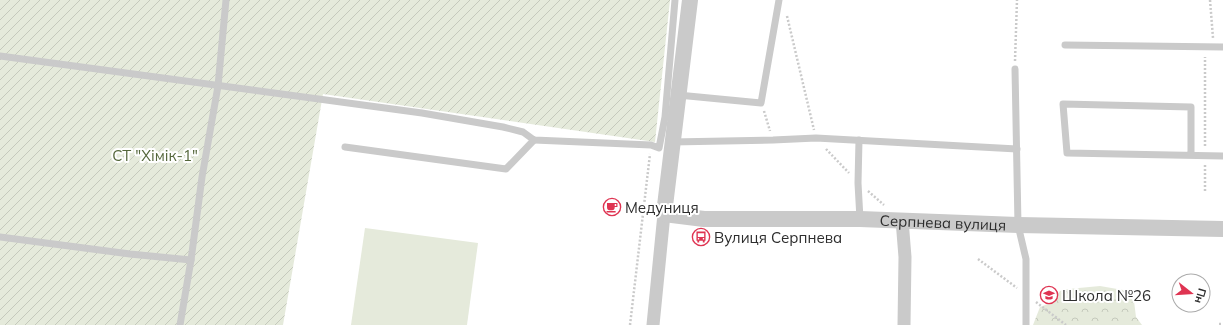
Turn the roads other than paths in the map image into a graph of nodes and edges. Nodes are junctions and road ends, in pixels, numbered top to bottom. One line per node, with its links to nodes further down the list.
1 (226, 0): 9 (lane)
2 (675, 0): 14 (lane)
3 (690, 0): 10 (street)
4 (778, 0): 10 (lane)
5 (1064, 45): 6 (lane)
6 (1223, 47)
7 (0, 56): 9 (lane)
8 (1015, 70): 15 (lane)
9 (218, 86): 11 (lane); 24 (lane)
10 (678, 95): 14 (street)
11 (534, 140): 13 (lane); 14 (lane)
12 (859, 140): 14 (lane); 15 (lane); 19 (lane)
13 (345, 146)
14 (663, 147): 18 (street)
15 (1017, 149): 21 (lane)
16 (1191, 155): 16 (lane); 17 (lane)
17 (1223, 156)
18 (664, 214): 19 (street, Серпнева вулиця); 26 (street)
19 (860, 219): 20 (street, Серпнева вулиця)
20 (902, 220): 21 (street, Серпнева вулиця); 27 (street)
21 (1018, 225): 22 (street, Серпнева вулиця); 28 (lane)
22 (1223, 229)
23 (0, 237): 24 (lane)
24 (191, 260): 25 (lane)
25 (180, 325)
26 (653, 325)
27 (904, 325)
28 (1026, 325)

